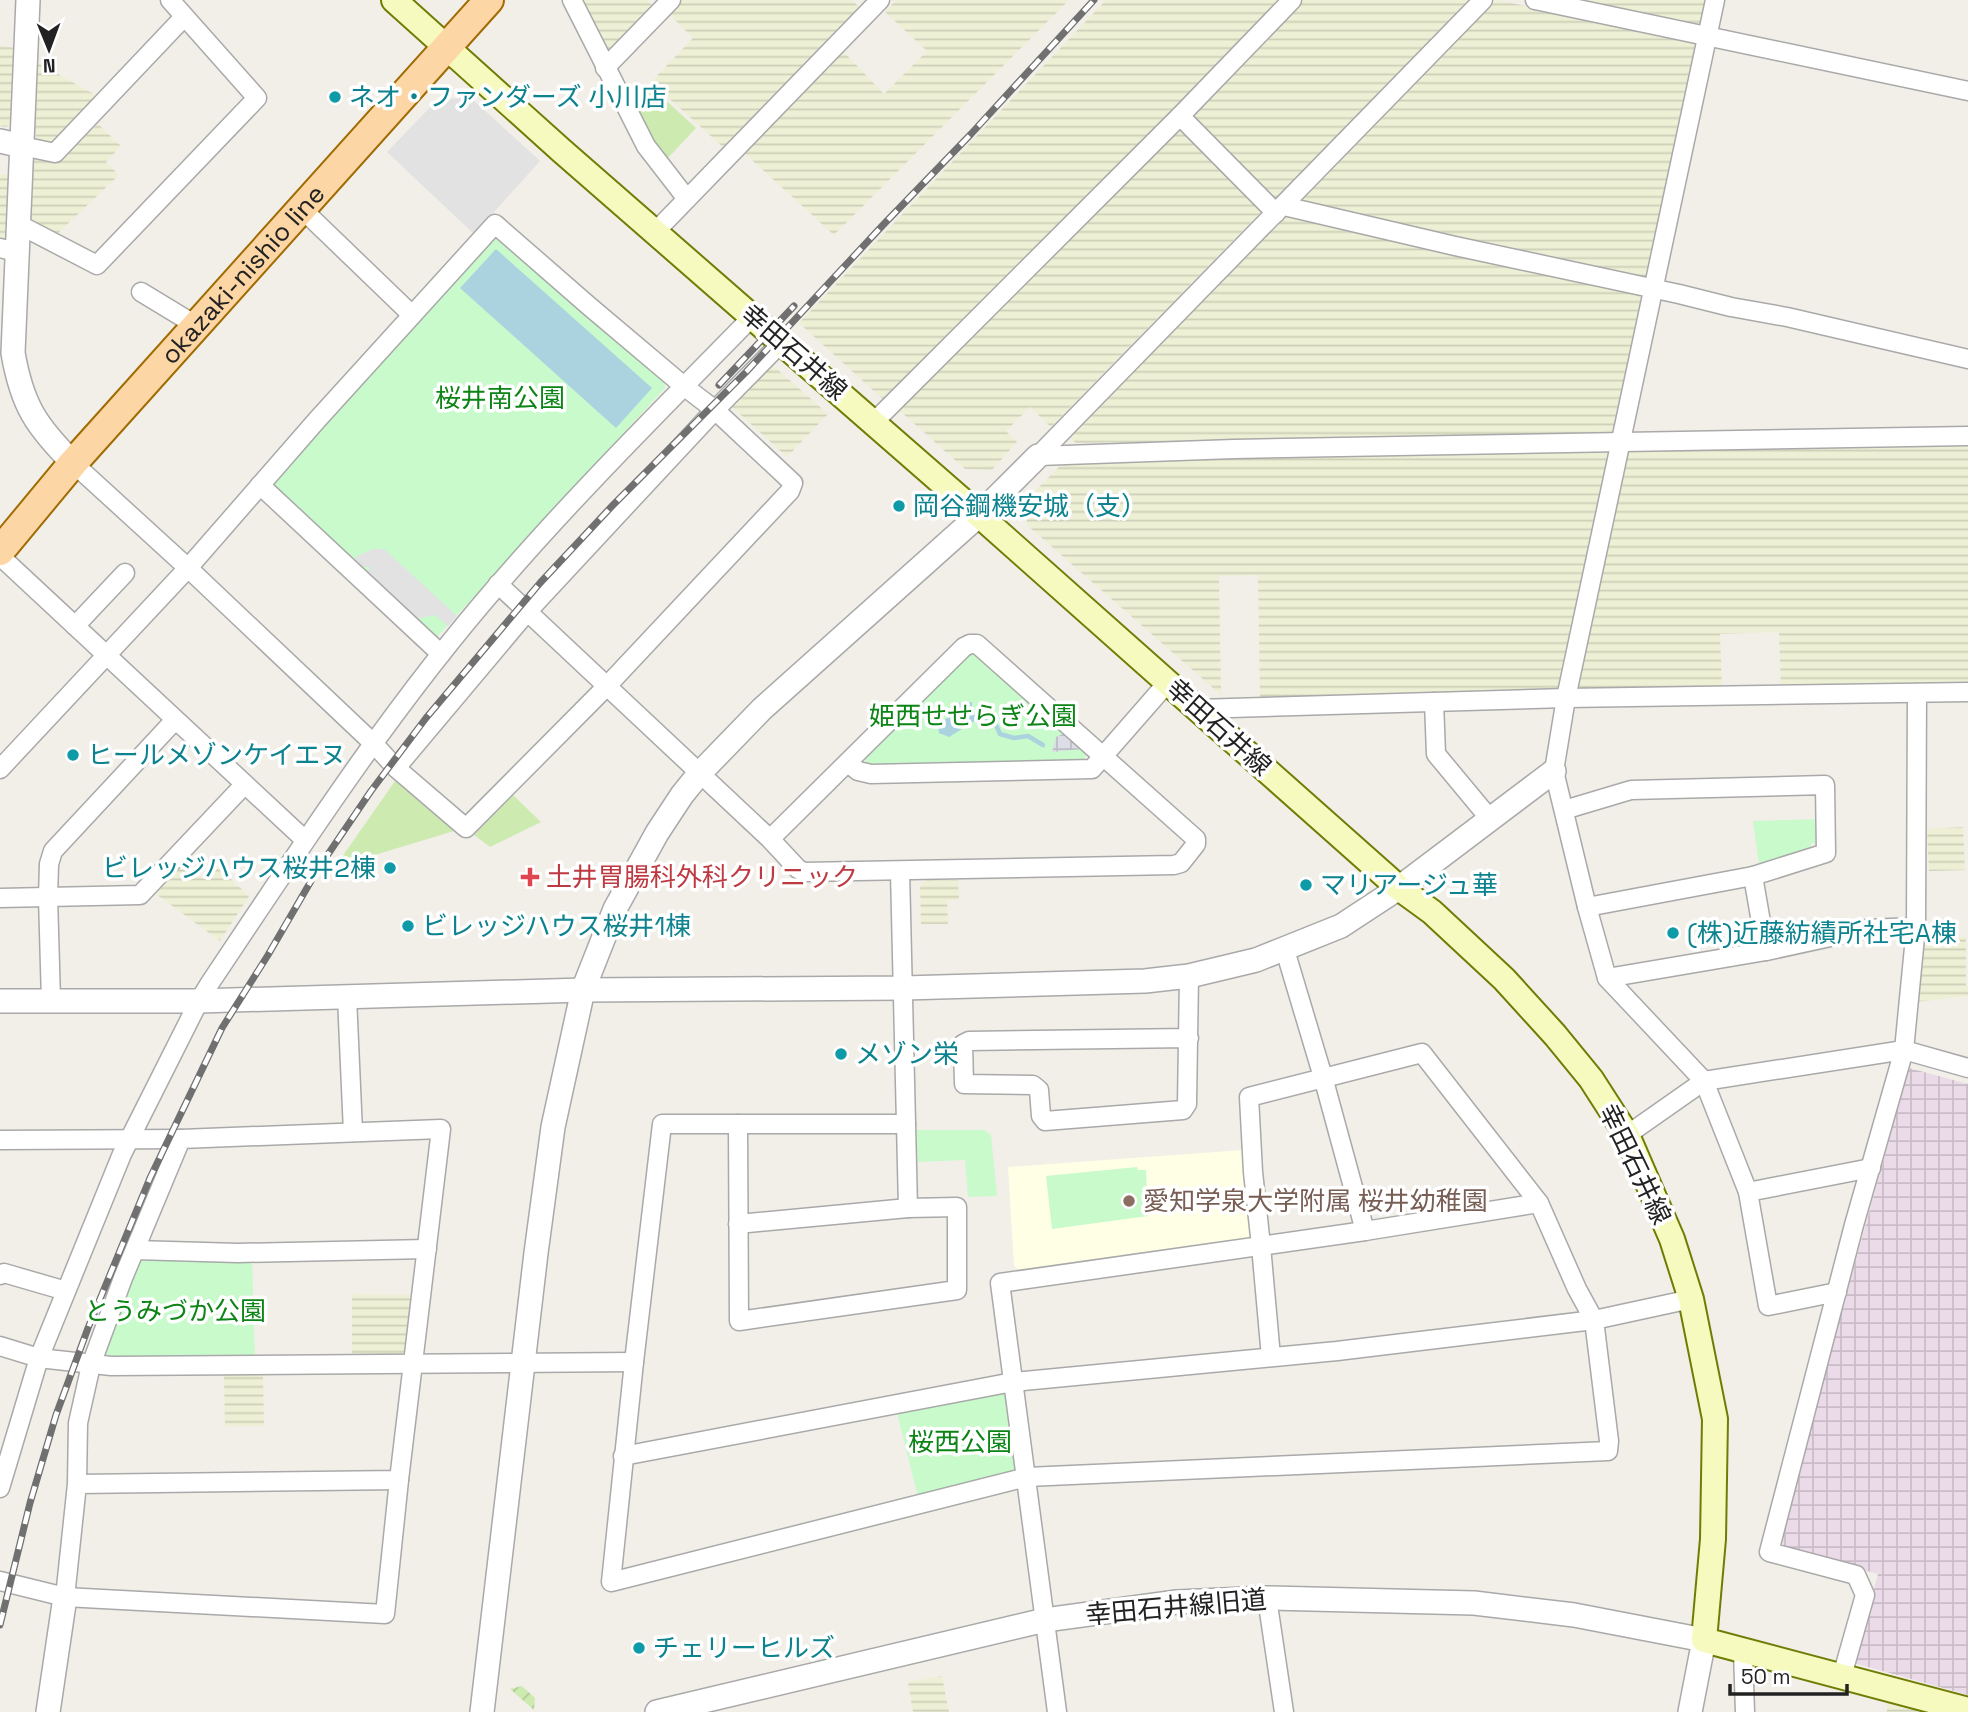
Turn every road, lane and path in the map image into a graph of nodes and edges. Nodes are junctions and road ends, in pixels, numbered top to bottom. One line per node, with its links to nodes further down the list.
1 (28, 0): 18 (street)
2 (170, 0): 12 (street)
3 (394, 0): 14 (main road, 幸田石井線)
4 (489, 0): 14 (main road, okazaki-nishio line)
5 (572, 0): 15 (street)
6 (670, 0): 15 (street)
7 (880, 0): 19 (street)
8 (1292, 0): 17 (street)
9 (1483, 0): 21 (street)
10 (1535, 0): 13 (street)
11 (1715, 0): 13 (street)
12 (184, 17): 18 (street); 22 (street)
13 (1707, 36): 16 (street); 25 (street)
14 (447, 48): 20 (main road, okazaki-nishio line); 23 (main road, 幸田石井線)
15 (605, 68): 19 (street)
16 (1968, 91)
17 (1180, 116): 21 (street); 35 (street)
18 (11, 143): 22 (street)
19 (688, 199): 23 (street)
20 (302, 209): 27 (street); 29 (main road, okazaki-nishio line)
21 (1280, 209): 25 (street); 38 (street)
22 (18, 224): 24 (street)
23 (656, 231): 28 (main road, 幸田石井線)
24 (8, 250): 31 (street)
25 (1652, 289): 32 (street); 37 (street)
26 (141, 292): 29 (street)
27 (412, 315): 33 (street); 40 (street)
28 (753, 316): 30 (main road, 幸田石井線); 33 (street)
29 (197, 326): 39 (main road, okazaki-nishio line)
30 (782, 342): 34 (street); 35 (main road, 幸田石井線)
31 (6, 352): 39 (street)
32 (1968, 359)
33 (685, 387): 34 (street); 45 (street)
34 (715, 410): 46 (street); 51 (street)
35 (874, 422): 41 (main road, 幸田石井線)
36 (1968, 436): 37 (street)
37 (1621, 442): 38 (street); 54 (street)
38 (1038, 456): 41 (street)
39 (73, 463): 42 (main road, okazaki-nishio line); 43 (street)
40 (260, 485): 43 (street); 48 (street)
41 (979, 514): 50 (main road, 幸田石井線); 64 (street)
42 (0, 554): 47 (street)
43 (188, 568): 49 (street); 58 (street)
44 (125, 573): 47 (street)
45 (498, 584): 46 (street); 48 (street)
46 (527, 612): 51 (street); 61 (street)
47 (75, 626): 49 (street)
48 (441, 654): 58 (street)
49 (106, 655): 57 (street); 62 (street)
50 (1168, 682): 56 (main road, 幸田石井線); 59 (street)
51 (606, 687): 61 (street); 64 (street)
52 (1968, 692): 53 (street)
53 (1917, 693): 54 (street); 76 (street)
54 (1566, 698): 55 (street); 63 (street)
55 (1434, 702): 56 (street); 67 (street)
56 (1198, 709): 72 (main road, 幸田石井線)
57 (175, 720): 65 (street); 73 (street)
58 (374, 744): 61 (street); 69 (street)
59 (1103, 756): 60 (street); 60 (street); 70 (street)
60 (848, 763): 68 (street)
61 (396, 768)
62 (0, 769)
63 (1554, 771): 66 (street); 67 (street)
64 (699, 774): 68 (street); 82 (street)
65 (244, 785): 69 (street); 73 (street)
66 (1563, 810): 71 (street); 75 (street)
67 (1490, 819): 72 (street)
68 (770, 839): 70 (street)
69 (305, 840): 86 (street)
70 (901, 871): 81 (street)
71 (1753, 876): 75 (street); 78 (street)
72 (1399, 888): 77 (street); 95 (main road, 幸田石井線)
73 (48, 897): 74 (street); 85 (street)
74 (0, 898)
75 (1587, 907): 80 (street)
76 (1916, 927): 78 (street); 88 (street)
77 (1285, 950): 79 (street); 90 (street)
78 (1766, 951): 80 (street)
79 (1189, 976): 81 (street); 87 (street)
80 (1607, 978): 91 (street)
81 (904, 988): 82 (street); 93 (street)
82 (583, 990): 83 (street); 117 (street)
83 (347, 998): 86 (street); 94 (street)
84 (0, 1001): 85 (street)
85 (51, 1001): 86 (street)
86 (199, 1001): 98 (street)
87 (1189, 1038): 87 (street)
88 (1904, 1050): 89 (street); 91 (street); 99 (street)
89 (1968, 1068)
90 (1323, 1077): 101 (street); 104 (street); 105 (street)
91 (1704, 1081): 95 (street); 100 (street)
92 (738, 1124): 93 (street); 103 (street); 116 (street)
93 (906, 1124): 102 (street)
94 (353, 1132): 96 (street); 106 (street)
95 (1627, 1135): 111 (main road, 幸田石井線)
96 (181, 1139): 98 (street); 107 (street)
97 (0, 1140): 98 (street)
98 (130, 1140): 109 (street)
99 (1871, 1168): 100 (street); 110 (street)
100 (1748, 1192): 110 (street)
101 (1539, 1203): 104 (street); 112 (street)
102 (908, 1208): 103 (street); 103 (street)
103 (738, 1224)
104 (1365, 1231): 105 (street)
105 (1261, 1246): 115 (street); 120 (street)
106 (427, 1249): 107 (street); 119 (street)
107 (135, 1250): 118 (street)
108 (0, 1275): 109 (street)
109 (66, 1291): 114 (street)
110 (1837, 1292): 132 (street)
111 (1690, 1300): 112 (street); 130 (main road, 幸田石井線)
112 (1594, 1321): 115 (street); 122 (street)
113 (0, 1346): 114 (street)
114 (39, 1357): 118 (street); 125 (street)
115 (1271, 1357): 120 (street)
116 (634, 1362): 117 (street); 121 (street)
117 (524, 1363): 119 (street); 135 (street)
118 (91, 1365): 119 (street); 124 (street)
119 (413, 1365): 123 (street)
120 (1013, 1382): 121 (street); 122 (street)
121 (623, 1456): 122 (street)
122 (1027, 1476): 129 (street)
123 (399, 1480): 124 (street); 127 (street)
124 (77, 1484): 127 (street)
125 (0, 1488)
126 (0, 1581): 127 (street)
127 (65, 1597): 134 (street)
128 (1267, 1598): 129 (street, 幸田石井線旧道); 130 (street, 幸田石井線旧道); 138 (street)
129 (1045, 1620): 136 (street, 幸田石井線旧道); 137 (street)
130 (1704, 1640): 131 (main road); 139 (street)
131 (1743, 1652): 132 (main road); 140 (street)
132 (1842, 1676): 133 (main road)
133 (1968, 1710)
134 (48, 1712)
135 (482, 1712)
136 (657, 1712)
137 (1057, 1712)
138 (1284, 1712)
139 (1690, 1712)
140 (1745, 1712)

